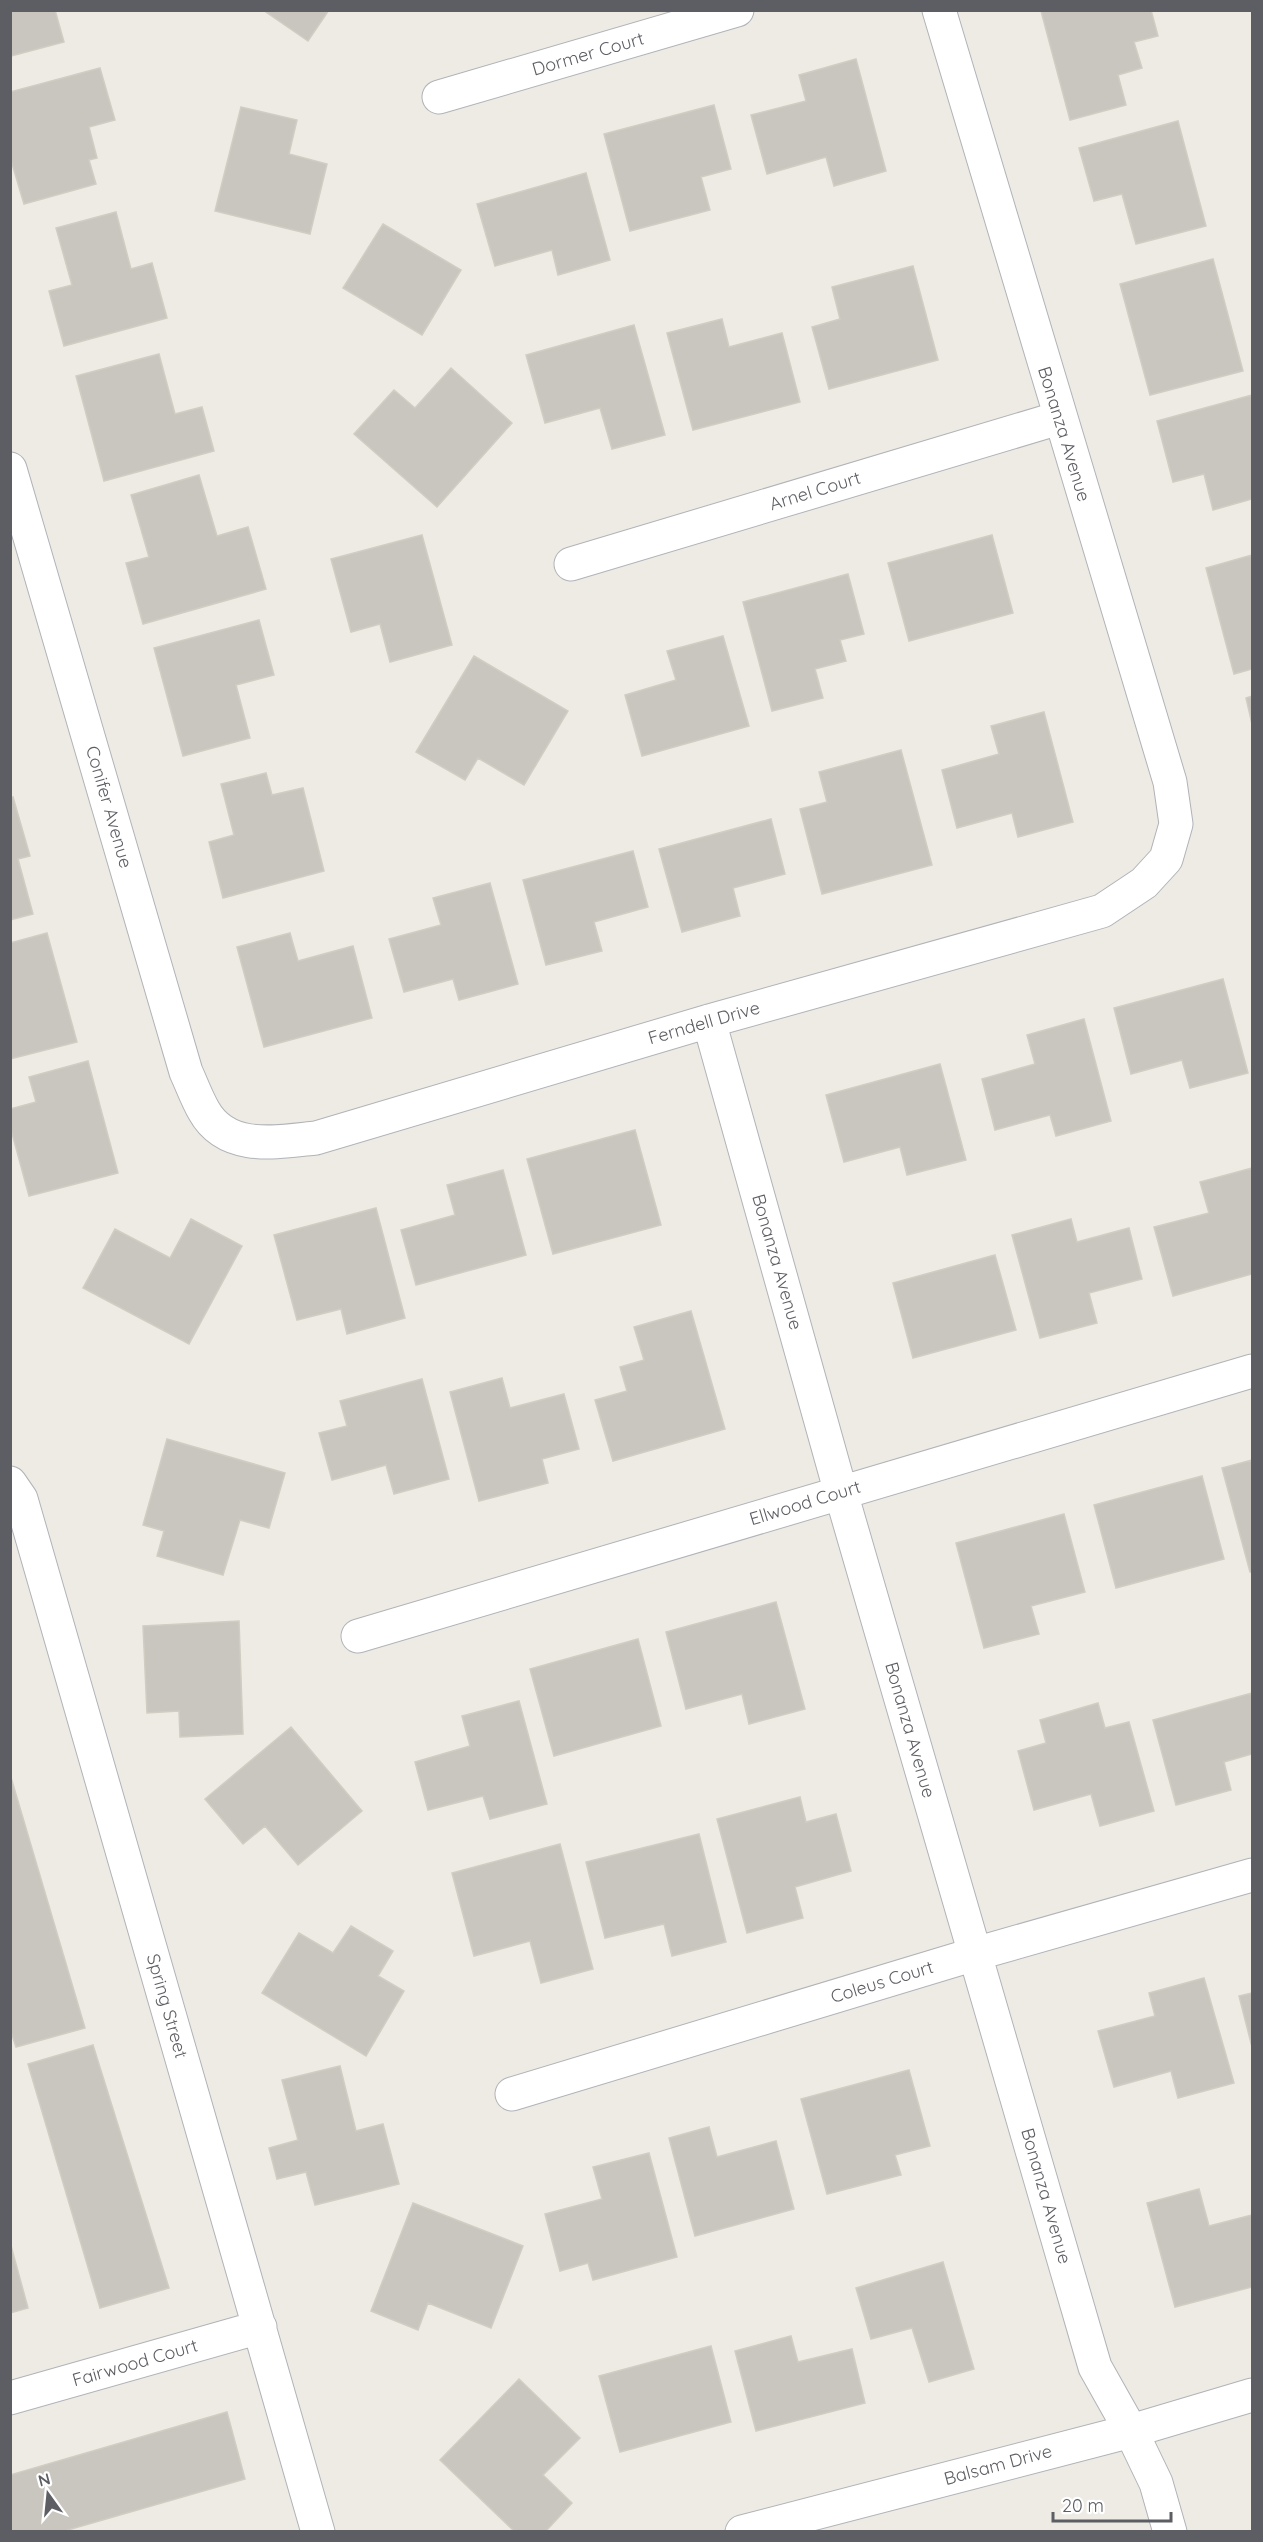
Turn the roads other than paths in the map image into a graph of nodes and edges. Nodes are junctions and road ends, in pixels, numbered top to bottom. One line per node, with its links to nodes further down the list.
1 (736, 10): 3 (street, Dormer Court)
2 (939, 10): 4 (street, Bonanza Avenue)
3 (439, 97)
4 (1059, 418): 6 (street, Arnel Court); 7 (street, Bonanza Avenue)
5 (10, 469): 9 (street, Conifer Avenue)
6 (571, 564)
7 (1167, 859): 8 (street, Ferndell Drive)
8 (709, 1021): 9 (street, Ferndell Drive); 12 (street, Bonanza Avenue)
9 (226, 1135)
10 (1252, 1371): 12 (street, Ellwood Court)
11 (10, 1483): 17 (street, Spring Street)
12 (841, 1492): 13 (street, Ellwood Court); 15 (street, Bonanza Avenue)
13 (358, 1636)
14 (1252, 1875): 15 (street, Coleus Court)
15 (975, 1954): 16 (street, Coleus Court); 20 (street, Bonanza Avenue)
16 (513, 2094)
17 (260, 2327): 19 (street, Fairwood Court); 21 (street, Spring Street)
18 (1252, 2395): 20 (street, Balsam Drive)
19 (10, 2398)
20 (1131, 2431): 22 (street, Balsam Drive); 23 (street, Bonanza Avenue)
21 (318, 2532)
22 (742, 2532)
23 (1170, 2532)

